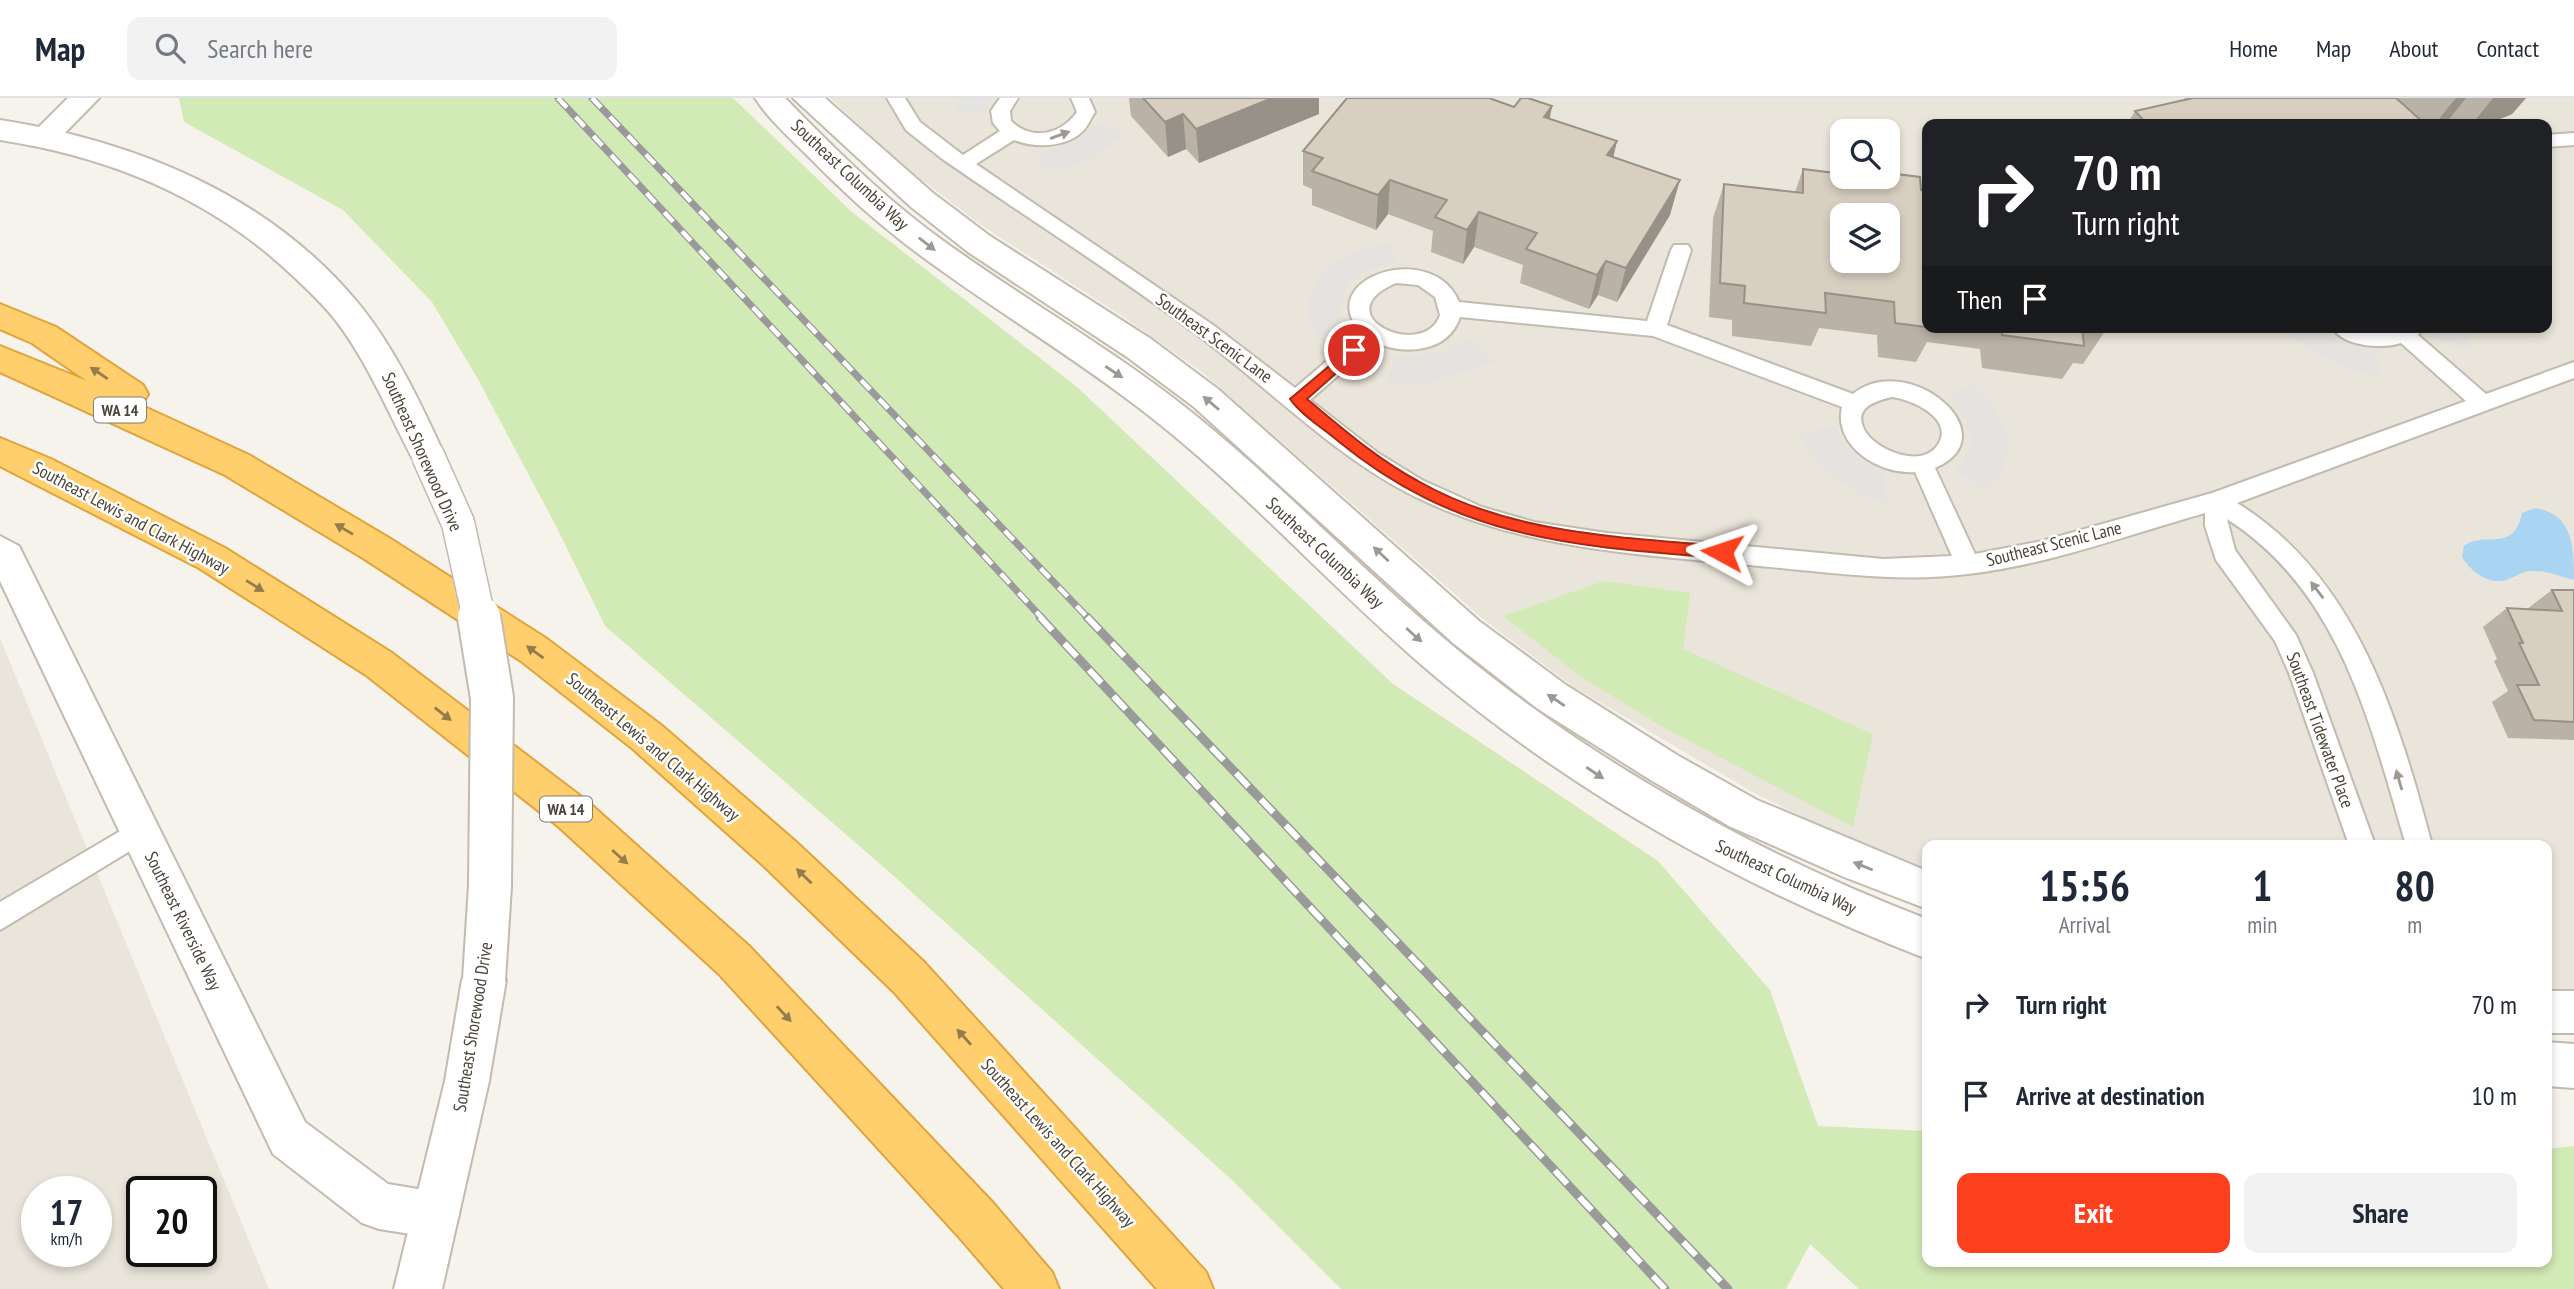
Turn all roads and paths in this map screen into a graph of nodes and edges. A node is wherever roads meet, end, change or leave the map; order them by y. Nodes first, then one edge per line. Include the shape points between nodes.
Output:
1 (85, 98) edge
2 (769, 98) edge
3 (807, 98) edge
4 (896, 98) edge
5 (1009, 98) edge
6 (1080, 98) edge
7 (0, 130) edge
8 (1012, 132) junction
9 (46, 135) junction
10 (2574, 139) edge
11 (2552, 141) edge
12 (963, 164) junction
13 (1681, 250) dead end
14 (1452, 309) junction
15 (0, 316) edge
16 (1655, 329) junction
17 (1373, 333) junction
18 (2359, 333) edge
19 (2402, 333) edge
20 (2411, 333) edge
21 (0, 358) edge
22 (2574, 370) edge
23 (1297, 399) junction
24 (1854, 403) junction
25 (2484, 404) junction
26 (0, 451) edge
27 (1922, 464) junction
28 (237, 466) junction
29 (2216, 501) junction
30 (0, 551) edge
31 (1968, 565) junction
32 (139, 832) junction
33 (2360, 840) edge
34 (2417, 840) edge
35 (1922, 888) edge
36 (0, 917) edge
37 (1922, 937) edge
38 (2552, 1012) edge
39 (2574, 1012) edge
40 (2552, 1064) edge
41 (2574, 1066) edge
42 (436, 1215) junction
43 (418, 1289) edge
44 (1035, 1289) edge
45 (1189, 1289) edge

1 - 9 street
2 -> 37 street, Southeast Columbia Way via 878,206 939,254 1125,379 1184,425 1451,668 1540,735 1632,798 1740,859
35 -> 3 street, Southeast Columbia Way via 1743,813 1552,698 1466,632 1206,398 1139,348 979,244 912,192
4 - 12 lane, Southeast Scenic Lane via 913,126
5 - 8 lane via 1000,112 1001,122
8 -> 6 lane via 1032,140 1061,136 1082,121 1086,112
7 - 9 street, Southeast Shorewood Drive
8 - 12 lane
9 - 42 street, Southeast Shorewood Drive, bridge via 149,167 201,192 253,224 299,262 347,311 393,380 457,523 475,595 492,698 491,874 484,980 467,1081
10 - 11 lane
12 - 23 lane, Southeast Scenic Lane via 1206,330
13 - 16 lane
14 - 16 lane
14 - 17 lane via 1443,331 1431,338 1399,343
14 - 17 lane via 1448,297 1426,280 1394,276 1379,280 1360,297 1357,309
28 -> 15 highway via 44,335
16 - 24 lane
17 - 23 lane
18 - 19 lane via 2378,340
20 - 25 lane
21 - 28 highway, Southeast Lewis and Clark Highway / WA 14
22 - 25 lane, Southeast Scenic Lane
23 - 31 lane, Southeast Scenic Lane via 1370,459 1414,486 1476,514 1534,531 1883,568
24 - 27 lane via 1850,424 1864,447 1891,461
24 - 27 lane via 1864,395 1892,389 1909,391 1938,407 1952,430 1951,442 1946,452
25 - 29 lane, Southeast Scenic Lane
26 -> 44 highway, Southeast Lewis and Clark Highway / WA 14 via 212,558 379,664 573,814 734,960
27 - 31 lane
45 -> 28 highway, Southeast Lewis and Clark Highway / WA 14 via 909,976 647,737 534,650
29 - 31 lane, Southeast Scenic Lane via 2042,550
29 - 33 lane, Southeast Tidewater Place via 2216,526 2224,553 2284,635
34 -> 29 lane via 2384,728 2360,661 2337,617 2277,544
30 - 32 street, Southeast Riverside Way
32 - 36 lane
32 - 42 street, Southeast Riverside Way via 289,1138 379,1206
38 - 39 street
40 - 41 street
42 - 43 street, Southeast Shorewood Drive

